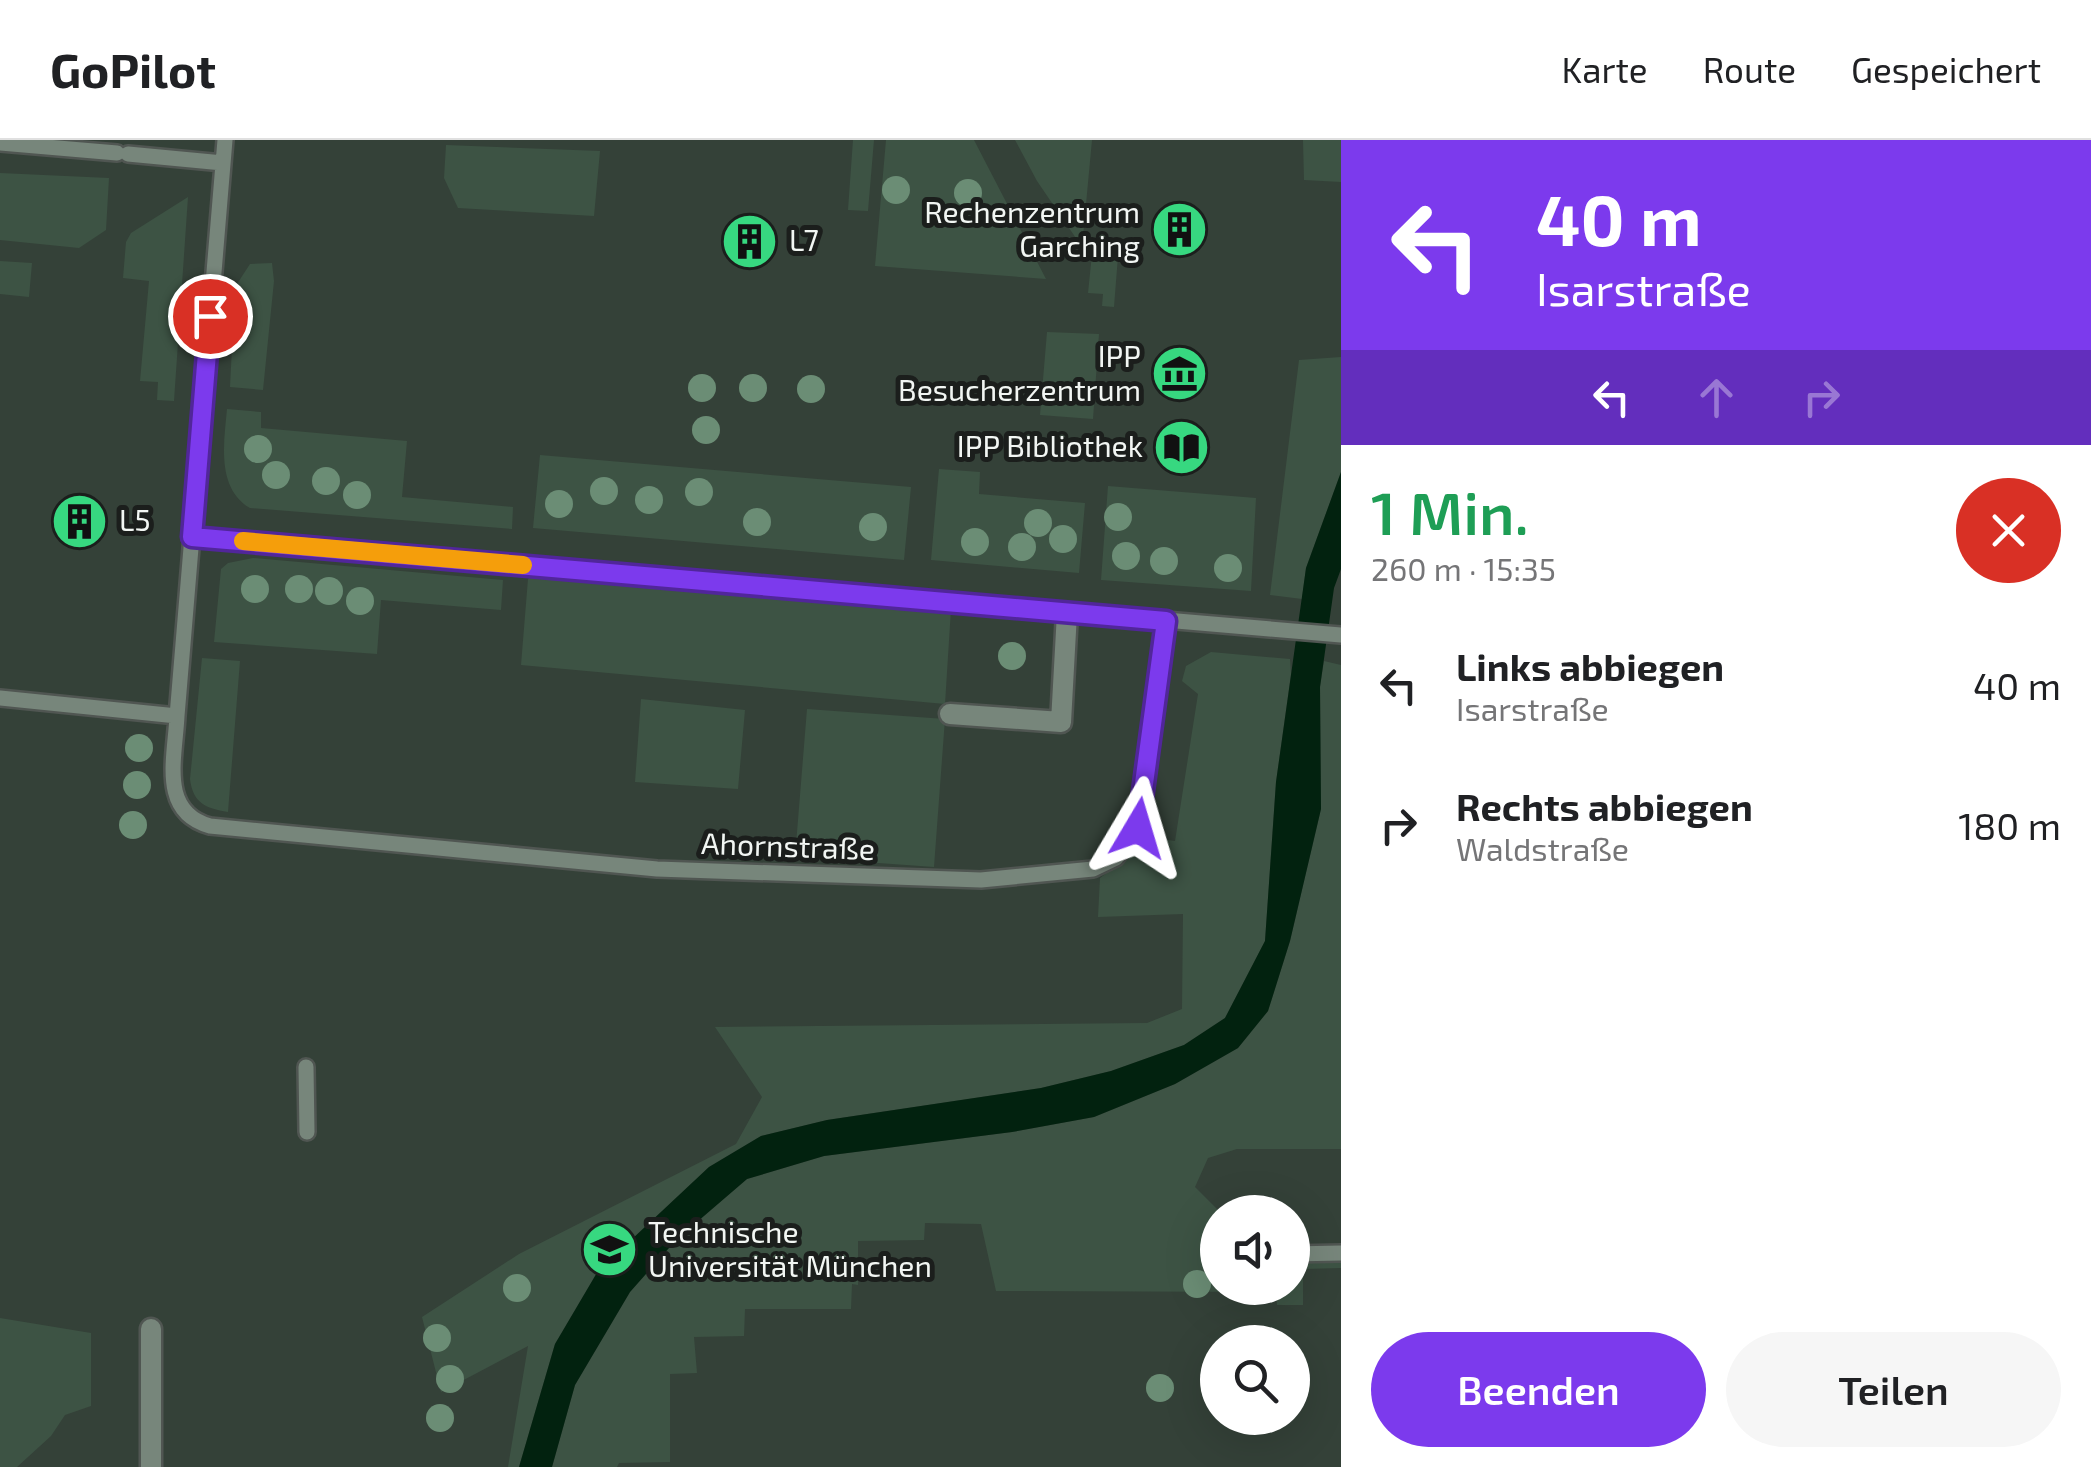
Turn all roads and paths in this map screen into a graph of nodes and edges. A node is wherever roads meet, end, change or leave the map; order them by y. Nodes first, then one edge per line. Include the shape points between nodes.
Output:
1 (225, 140) edge
2 (0, 143) edge
3 (223, 163) junction
4 (192, 537) junction
5 (1067, 613) junction
6 (1166, 621) junction
7 (1341, 635) edge
8 (0, 698) edge
9 (950, 714) dead end
10 (177, 716) junction
11 (306, 1068) dead end
12 (307, 1132) dead end
13 (1341, 1252) edge
14 (1310, 1253) edge
15 (151, 1329) dead end
16 (150, 1467) edge

1 - 3 lane
2 - 3 lane
3 - 4 lane
4 - 5 lane
4 - 10 lane
5 - 6 lane
5 - 9 street via 1060,722
6 - 7 lane
6 - 10 lane, Ahornstraße via 1138,828 1116,858 1093,869 982,880 657,869 210,826 191,821 178,806
8 - 10 lane
11 - 12 lane
13 - 14 lane
15 - 16 street

